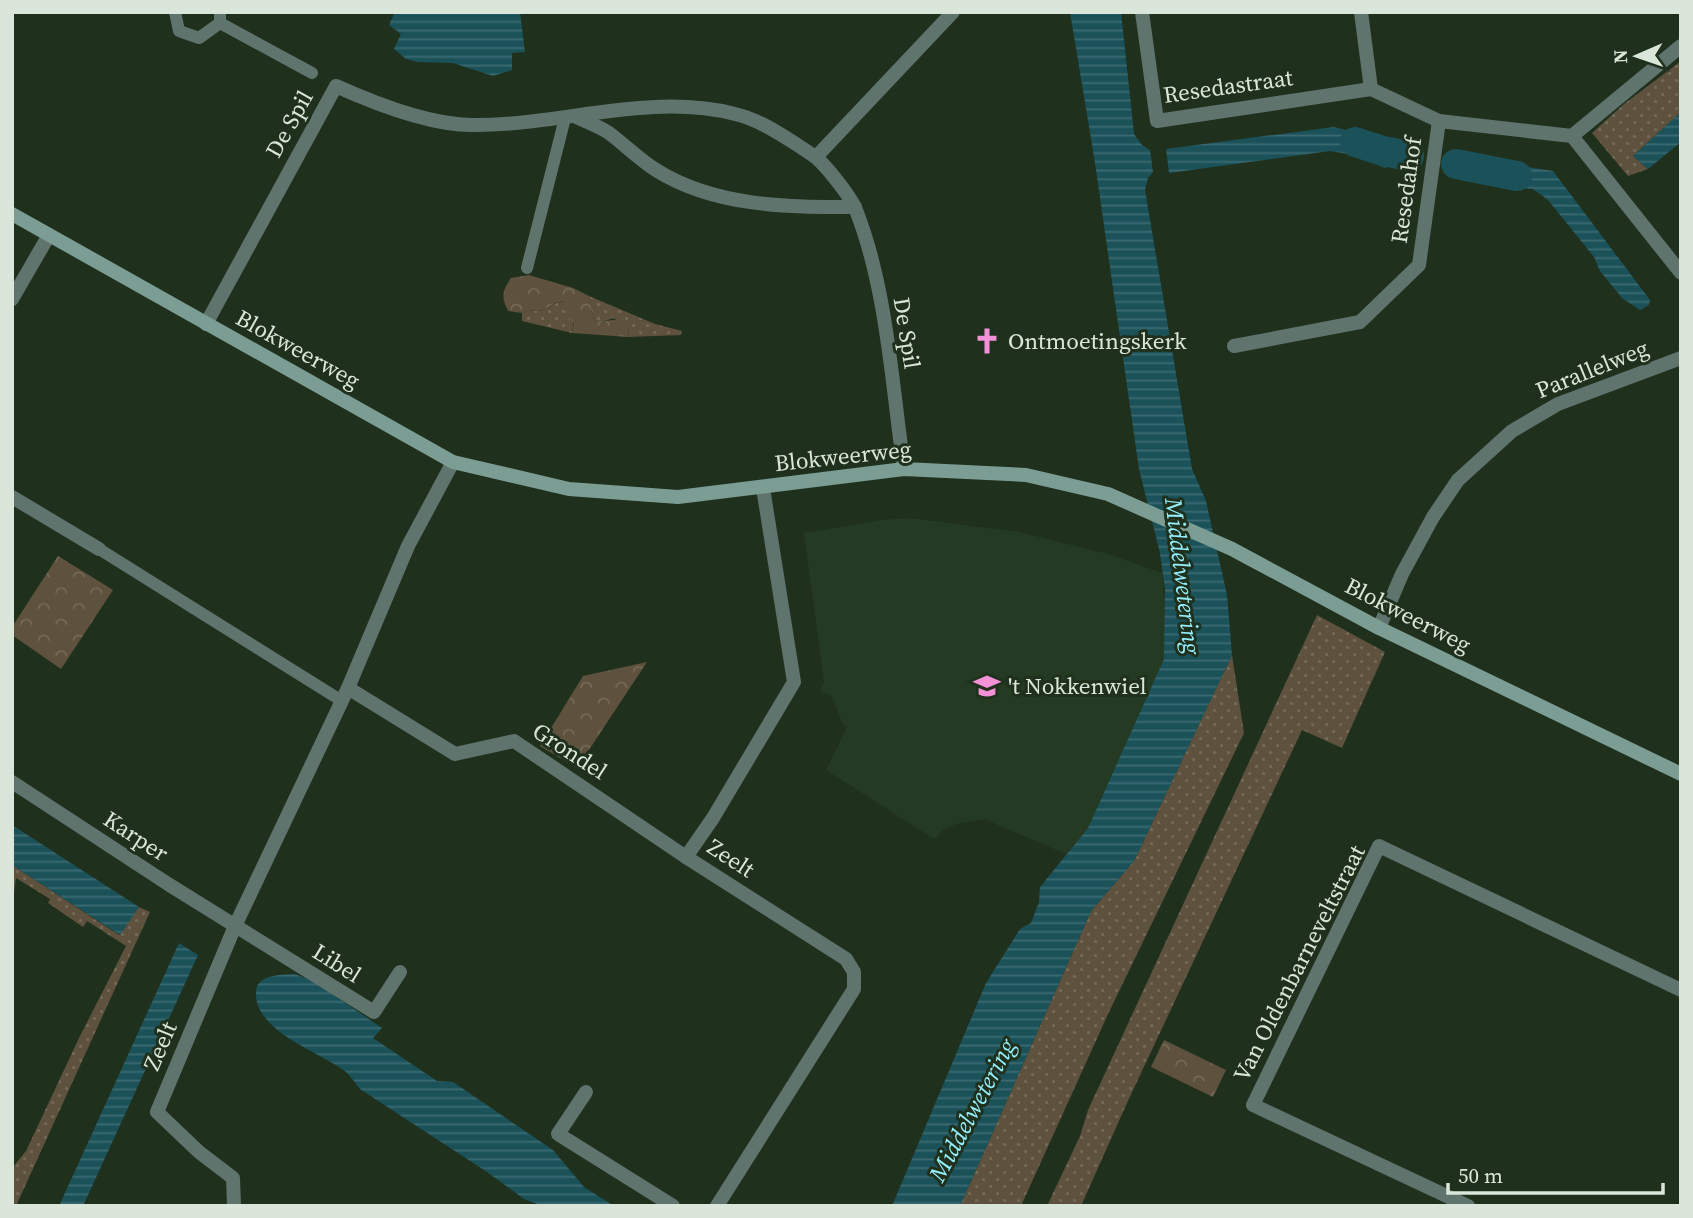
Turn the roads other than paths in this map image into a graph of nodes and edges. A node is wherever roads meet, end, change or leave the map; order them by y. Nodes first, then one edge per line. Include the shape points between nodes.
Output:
1 (175, 12) edge
2 (953, 12) edge
3 (1142, 12) edge
4 (1360, 12) edge
5 (220, 17) edge
6 (1681, 46) edge
7 (312, 73) dead end
8 (1371, 89) junction
9 (569, 117) junction
10 (1439, 121) junction
11 (1572, 136) junction
12 (816, 157) junction
13 (855, 206) junction
14 (12, 214) edge
15 (49, 235) junction
16 (527, 268) dead end
17 (1681, 273) edge
18 (12, 299) edge
19 (206, 324) junction
20 (1234, 346) dead end
21 (1681, 358) edge
22 (453, 462) junction
23 (904, 469) junction
24 (763, 488) junction
25 (12, 497) edge
26 (99, 549) joint
27 (1379, 628) junction
28 (345, 694) junction
29 (1681, 774) edge
30 (12, 782) edge
31 (686, 857) junction
32 (235, 926) junction
33 (400, 972) dead end
34 (1681, 990) edge
35 (586, 1092) dead end
36 (233, 1206) edge
37 (673, 1206) edge
38 (716, 1206) edge
39 (1468, 1206) edge

1 - 5 lane via 178,30 199,38
2 - 12 street
3 - 8 street, Resedastraat via 1157,121
4 - 8 street
5 - 7 lane
6 - 11 street
8 - 10 street
9 - 12 street, De Spil via 692,107 737,114 772,128
9 - 13 street via 606,131 655,169 712,194 793,207
9 - 16 lane
9 - 19 street, De Spil via 469,125 416,116 336,86
10 - 11 street
10 - 20 street, Resedahof via 1419,265 1360,322
11 - 17 street
12 - 13 street, De Spil
13 - 23 street, De Spil via 874,272
14 - 15 street, Blokweerweg
15 - 18 street
15 - 19 street, Blokweerweg
19 - 22 street, Blokweerweg
21 - 27 street, Parallelweg via 1558,404 1512,431 1458,480 1433,517
22 - 24 street, Blokweerweg via 569,489 678,497
22 - 28 street, Zeelt via 408,546
23 - 24 street, Blokweerweg
23 - 27 street, Blokweerweg via 1026,475 1108,494 1232,549
24 - 31 street, Zeelt via 794,682
25 - 26 street
26 - 28 lane
27 - 29 street, Blokweerweg
28 - 31 street, Grondel via 456,754 514,741
28 - 32 street, Zeelt
30 - 32 street, Karper
31 - 38 street, Zeelt via 846,959 854,972 854,989
32 - 33 street, Libel via 374,1013
32 - 36 street, Zeelt via 157,1112 233,1178
34 - 39 street, Van Oldenbarneveltstraat via 1379,846 1253,1105
35 - 37 street via 558,1134

